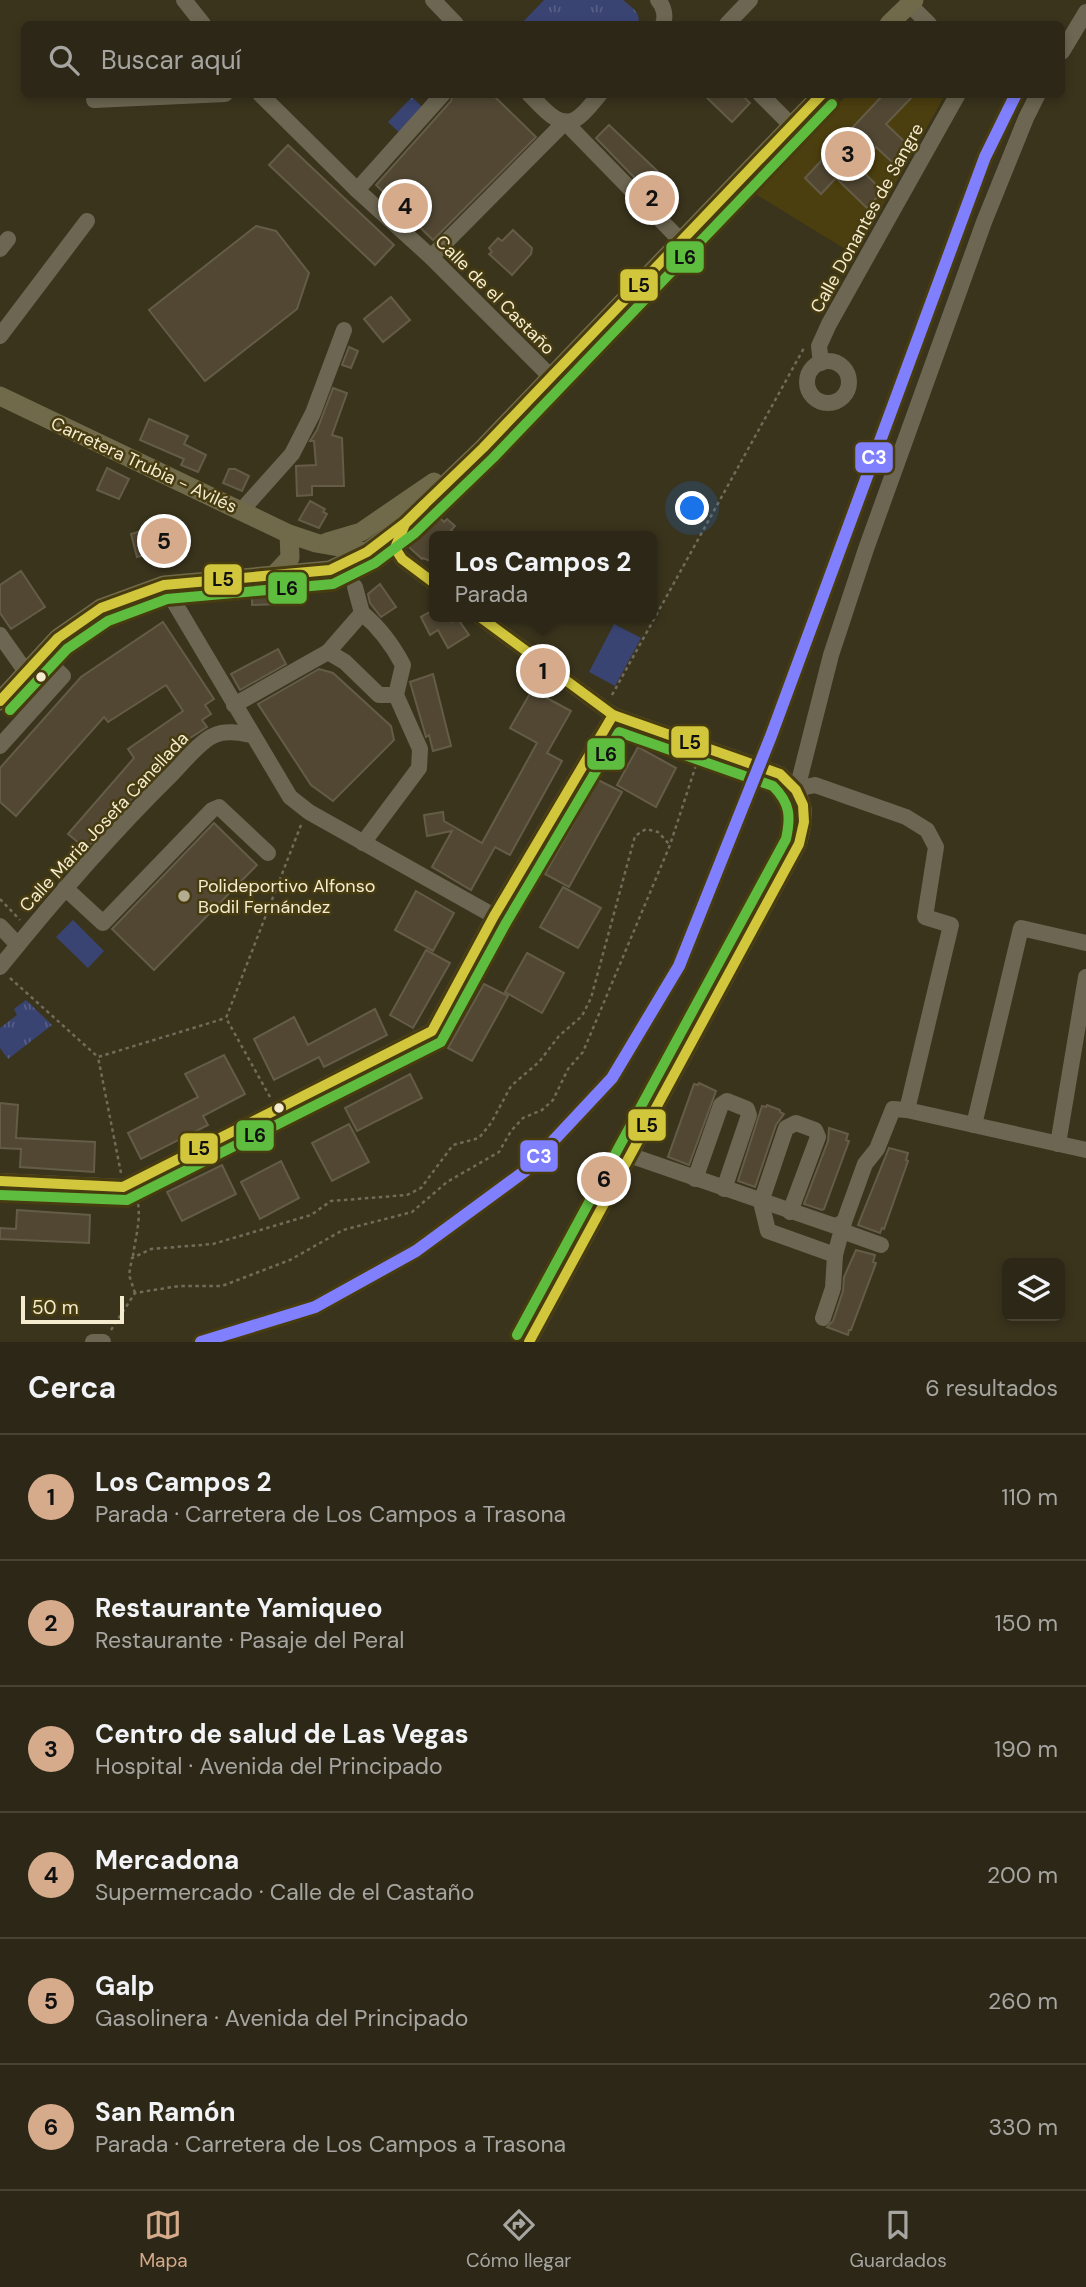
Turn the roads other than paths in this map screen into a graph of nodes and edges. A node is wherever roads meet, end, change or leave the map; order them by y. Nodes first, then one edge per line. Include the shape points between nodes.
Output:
1 (184, 0) edge
2 (433, 0) edge
3 (658, 0) edge
4 (750, 0) edge
5 (906, 2) edge
6 (1086, 12) edge
7 (201, 21) edge
8 (453, 21) edge
9 (667, 21) edge
10 (730, 21) edge
11 (893, 21) edge
12 (926, 21) edge
13 (1065, 47) edge
14 (138, 98) edge
15 (264, 98) edge
16 (439, 98) edge
17 (533, 98) edge
18 (596, 98) edge
19 (764, 98) edge
20 (818, 98) edge
21 (956, 98) edge
22 (1036, 98) edge
23 (94, 100) dead end
24 (565, 121) junction
25 (792, 126) junction
26 (357, 190) junction
27 (87, 220) dead end
28 (681, 241) junction
29 (431, 257) junction
30 (344, 330) dead end
31 (0, 336) edge
32 (821, 363) dead end
33 (551, 377) junction
34 (0, 396) edge
35 (484, 448) junction
36 (241, 511) junction
37 (405, 523) junction
38 (289, 534) junction
39 (316, 543) junction
40 (367, 552) junction
41 (402, 559) junction
42 (311, 573) junction
43 (273, 576) junction
44 (429, 579) edge
45 (164, 585) junction
46 (355, 587) dead end
47 (362, 613) junction
48 (487, 622) edge
49 (0, 635) edge
50 (328, 652) junction
51 (41, 655) junction
52 (26, 672) junction
53 (396, 695) junction
54 (0, 701) edge
55 (234, 705) junction
56 (609, 712) junction
57 (252, 735) junction
58 (0, 746) edge
59 (797, 789) junction
60 (363, 843) junction
61 (268, 853) dead end
62 (65, 888) junction
63 (494, 916) junction
64 (0, 926) edge
65 (1086, 943) edge
66 (18, 945) junction
67 (5, 972) edge
68 (1086, 977) edge
69 (900, 1109) junction
70 (974, 1125) junction
71 (1058, 1144) junction
72 (1086, 1150) edge
73 (629, 1155) junction
74 (695, 1179) junction
75 (0, 1181) edge
76 (724, 1189) junction
77 (761, 1202) junction
78 (790, 1212) junction
79 (843, 1226) junction
80 (881, 1245) dead end
81 (835, 1255) junction
82 (823, 1318) dead end
83 (93, 1342) edge
84 (103, 1342) edge
85 (529, 1342) edge

1 - 7 street
2 - 8 street
3 - 9 street
4 - 10 street
5 - 11 main road
5 - 12 street
6 - 13 street
14 - 23 street
15 - 26 street, Calle de el Castaño
16 - 26 street
17 - 24 street via 554,118
18 - 24 street via 576,120
19 - 25 street
20 - 25 main road
21 - 32 street, Calle Donantes de Sangre via 829,324 819,346
22 - 59 street via 984,222 866,549 831,655
24 - 28 street
24 - 29 street
25 - 28 main road
26 - 29 street, Calle de el Castaño
27 - 31 street
28 - 33 main road
29 - 33 street, Calle de el Castaño
30 - 36 street via 313,413 292,454
33 - 35 main road
34 - 36 main road, Carretera Trubia - Avilés
35 - 37 main road
35 - 39 main road via 361,532
36 - 38 main road, Carretera Trubia - Avilés
37 - 40 main road
37 - 41 street via 395,548
38 - 39 main road, Carretera Trubia - Avilés
38 - 43 main road via 290,558
39 - 40 main road, Carretera Trubia - Avilés
39 - 42 main road via 324,556 322,565
40 - 41 street
40 - 42 main road via 330,570
41 - 44 street
42 - 43 main road
43 - 45 main road
45 - 51 main road via 101,608
45 - 55 street
46 - 47 street
47 - 50 street
47 - 53 street via 377,625 403,665
48 - 56 street
49 - 52 street
50 - 53 street via 379,695
50 - 55 street
51 - 52 main road
51 - 58 street via 63,676
52 - 54 main road
53 - 60 street via 420,748 419,768
55 - 57 street
56 - 59 street via 780,774
56 - 63 street
57 - 60 street via 290,797
57 - 62 street, Calle Maria Josefa Canellada via 214,735 150,795
59 - 69 street via 815,785 906,817 927,830 936,847 925,917 951,925
59 - 73 street via 806,818 799,844
60 - 63 street
61 - 62 street via 219,807 103,923
62 - 66 street, Calle Maria Josefa Canellada
63 - 75 street via 432,1031 127,1186
64 - 66 street
65 - 70 street via 1021,928
66 - 67 street, Calle Maria Josefa Canellada
68 - 71 street
69 - 70 street
69 - 79 street via 865,1164
70 - 71 street
71 - 72 street
73 - 74 street
73 - 85 street
74 - 76 street
74 - 76 street via 721,1105 727,1101 737,1104 749,1115
76 - 77 street
77 - 78 street
77 - 78 street via 786,1128 796,1123 815,1130 818,1137
77 - 81 street via 768,1231
78 - 79 street
79 - 80 street
79 - 81 street
81 - 82 street via 834,1288
83 - 84 street

